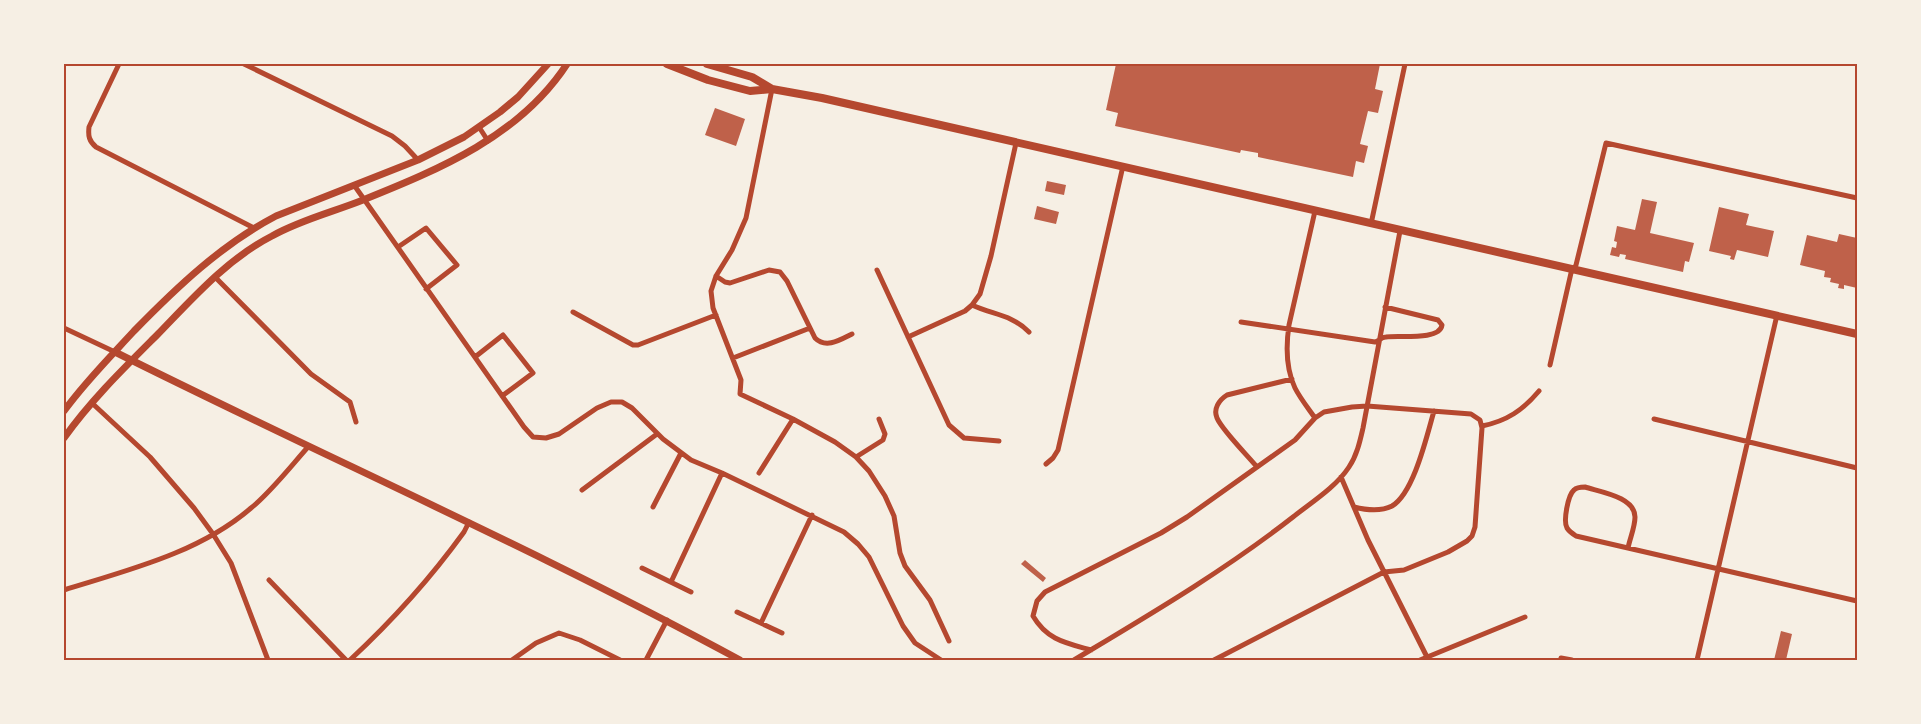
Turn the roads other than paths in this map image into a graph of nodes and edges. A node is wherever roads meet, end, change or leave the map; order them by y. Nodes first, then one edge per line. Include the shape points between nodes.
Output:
1 (119, 64) edge
2 (244, 64) edge
3 (548, 64) edge
4 (567, 64) edge
5 (667, 64) edge
6 (707, 64) edge
7 (1405, 64) edge
8 (772, 89) junction
9 (480, 127) junction
10 (488, 141) junction
11 (1016, 143) junction
12 (418, 160) junction
13 (1123, 166) junction
14 (354, 186) junction
15 (1857, 198) edge
16 (364, 199) junction
17 (1315, 211) junction
18 (1371, 224) junction
19 (254, 228) junction
20 (1400, 231) junction
21 (398, 247) junction
22 (1573, 269) junction
23 (877, 270) dead end
24 (716, 276) junction
25 (216, 278) junction
26 (426, 289) junction
27 (972, 305) junction
28 (1385, 307) junction
29 (573, 312) dead end
30 (716, 315) junction
31 (1777, 316) junction
32 (1241, 322) dead end
33 (64, 328) edge
34 (810, 328) junction
35 (1288, 330) junction
36 (1028, 332) dead end
37 (852, 334) dead end
38 (1857, 334) edge
39 (908, 337) junction
40 (1379, 341) junction
41 (115, 352) junction
42 (475, 357) junction
43 (733, 358) junction
44 (132, 360) junction
45 (1550, 365) dead end
46 (1292, 379) junction
47 (1539, 391) dead end
48 (502, 396) junction
49 (92, 404) junction
50 (1367, 406) junction
51 (64, 411) edge
52 (1434, 411) junction
53 (1315, 418) junction
54 (793, 419) junction
55 (879, 419) dead end
56 (1654, 419) dead end
57 (356, 422) dead end
58 (1482, 426) junction
59 (657, 434) junction
60 (64, 438) edge
61 (999, 441) dead end
62 (1748, 443) junction
63 (308, 447) junction
64 (681, 453) junction
65 (856, 456) junction
66 (1046, 464) dead end
67 (1257, 467) junction
68 (1857, 468) edge
69 (722, 473) junction
70 (759, 473) dead end
71 (1341, 477) junction
72 (582, 490) dead end
73 (654, 507) dead end
74 (1354, 507) junction
75 (812, 515) junction
76 (469, 522) junction
77 (213, 534) junction
78 (1628, 548) junction
79 (642, 568) dead end
80 (1719, 569) junction
81 (1384, 572) junction
82 (268, 580) dead end
83 (671, 582) junction
84 (64, 590) edge
85 (692, 592) dead end
86 (1857, 600) edge
87 (737, 612) dead end
88 (1525, 617) dead end
89 (666, 620) junction
90 (761, 623) junction
91 (782, 633) dead end
92 (949, 641) dead end
93 (1091, 650) junction
94 (1427, 657) junction
95 (1561, 658) dead end
96 (268, 660) edge
97 (346, 660) edge
98 (350, 660) edge
99 (512, 660) edge
100 (620, 660) edge
101 (646, 660) edge
102 (740, 660) edge
103 (941, 660) edge
104 (1074, 660) edge
105 (1214, 660) edge
106 (1420, 660) edge
107 (1572, 660) edge
108 (1697, 660) edge

1 - 19 street via 89,127 92,144
2 - 12 street via 392,136
3 - 9 main road via 518,97
4 - 10 main road via 521,115
5 - 8 main road via 736,88 750,91
6 - 8 main road via 752,76
7 - 18 street
8 - 11 main road
8 - 24 street via 746,218
9 - 10 street
9 - 12 main road
10 - 16 main road via 428,173
11 - 13 main road
11 - 27 street via 991,256 980,294
12 - 14 main road
13 - 17 main road
13 - 66 street via 1058,450
14 - 16 street
14 - 19 main road via 276,216
15 - 22 street via 1606,143
16 - 21 street
16 - 25 main road via 270,236
17 - 18 main road
17 - 35 street
18 - 20 main road
19 - 41 main road via 190,276
20 - 22 main road
20 - 28 street
21 - 26 street
21 - 26 street via 426,228 457,265
22 - 31 main road
22 - 45 street
23 - 39 street
24 - 30 street via 711,291
24 - 34 street via 730,283 769,270 780,272
25 - 44 main road
25 - 57 street via 311,374 350,402
26 - 42 street
27 - 36 street via 1014,320
27 - 39 street
28 - 40 street
28 - 40 street via 1438,320 1442,325 1438,332 1414,337 1384,337
29 - 30 street via 633,345
30 - 43 street
31 - 38 main road
31 - 62 street
32 - 35 street
33 - 41 street
34 - 37 street via 823,344
34 - 43 street
35 - 40 street
35 - 46 street via 1287,357
39 - 61 street via 953,430 972,440
40 - 50 street
41 - 44 main road
41 - 51 main road
42 - 48 street
42 - 48 street via 504,335 533,373
43 - 54 street via 741,380 740,394
44 - 49 main road
44 - 63 main road
46 - 53 street
46 - 67 street via 1227,395 1216,407 1217,419
47 - 58 street via 1512,416
48 - 59 street via 533,437 559,434 610,402 622,402 632,408
49 - 60 main road
49 - 77 street via 150,456
50 - 52 street
50 - 53 street via 1336,409
50 - 71 street via 1354,458
52 - 58 street via 1471,414 1480,420
52 - 74 street via 1421,455 1400,499 1380,510
53 - 67 street via 1294,440
54 - 65 street
54 - 70 street
55 - 65 street via 885,437
56 - 62 street
58 - 81 street via 1472,536 1448,552 1404,570
59 - 64 street
59 - 72 street
62 - 68 street
62 - 80 street
63 - 76 main road
63 - 77 street via 252,508
64 - 69 street
64 - 73 street
65 - 92 street via 885,496 894,516 905,566 930,600
67 - 93 street via 1161,533 1045,592 1037,601 1033,616 1039,627 1060,642
69 - 75 street
69 - 83 street
71 - 74 street
71 - 93 street via 1224,568
74 - 81 street
75 - 90 street
75 - 103 street via 844,532 858,544 869,557 911,638
76 - 89 main road
76 - 98 street via 420,588
77 - 84 street via 170,555
77 - 96 street via 232,563
78 - 78 street via 1634,508 1628,501 1577,487 1570,494 1565,519 1567,528 1576,536
78 - 80 street
79 - 83 street
80 - 86 street
80 - 108 street
81 - 94 street
81 - 105 street
82 - 97 street
83 - 85 street
87 - 90 street
88 - 94 street
89 - 101 street
89 - 102 main road
90 - 91 street
93 - 104 street
94 - 106 street
95 - 107 street
99 - 100 street via 536,643 559,633

